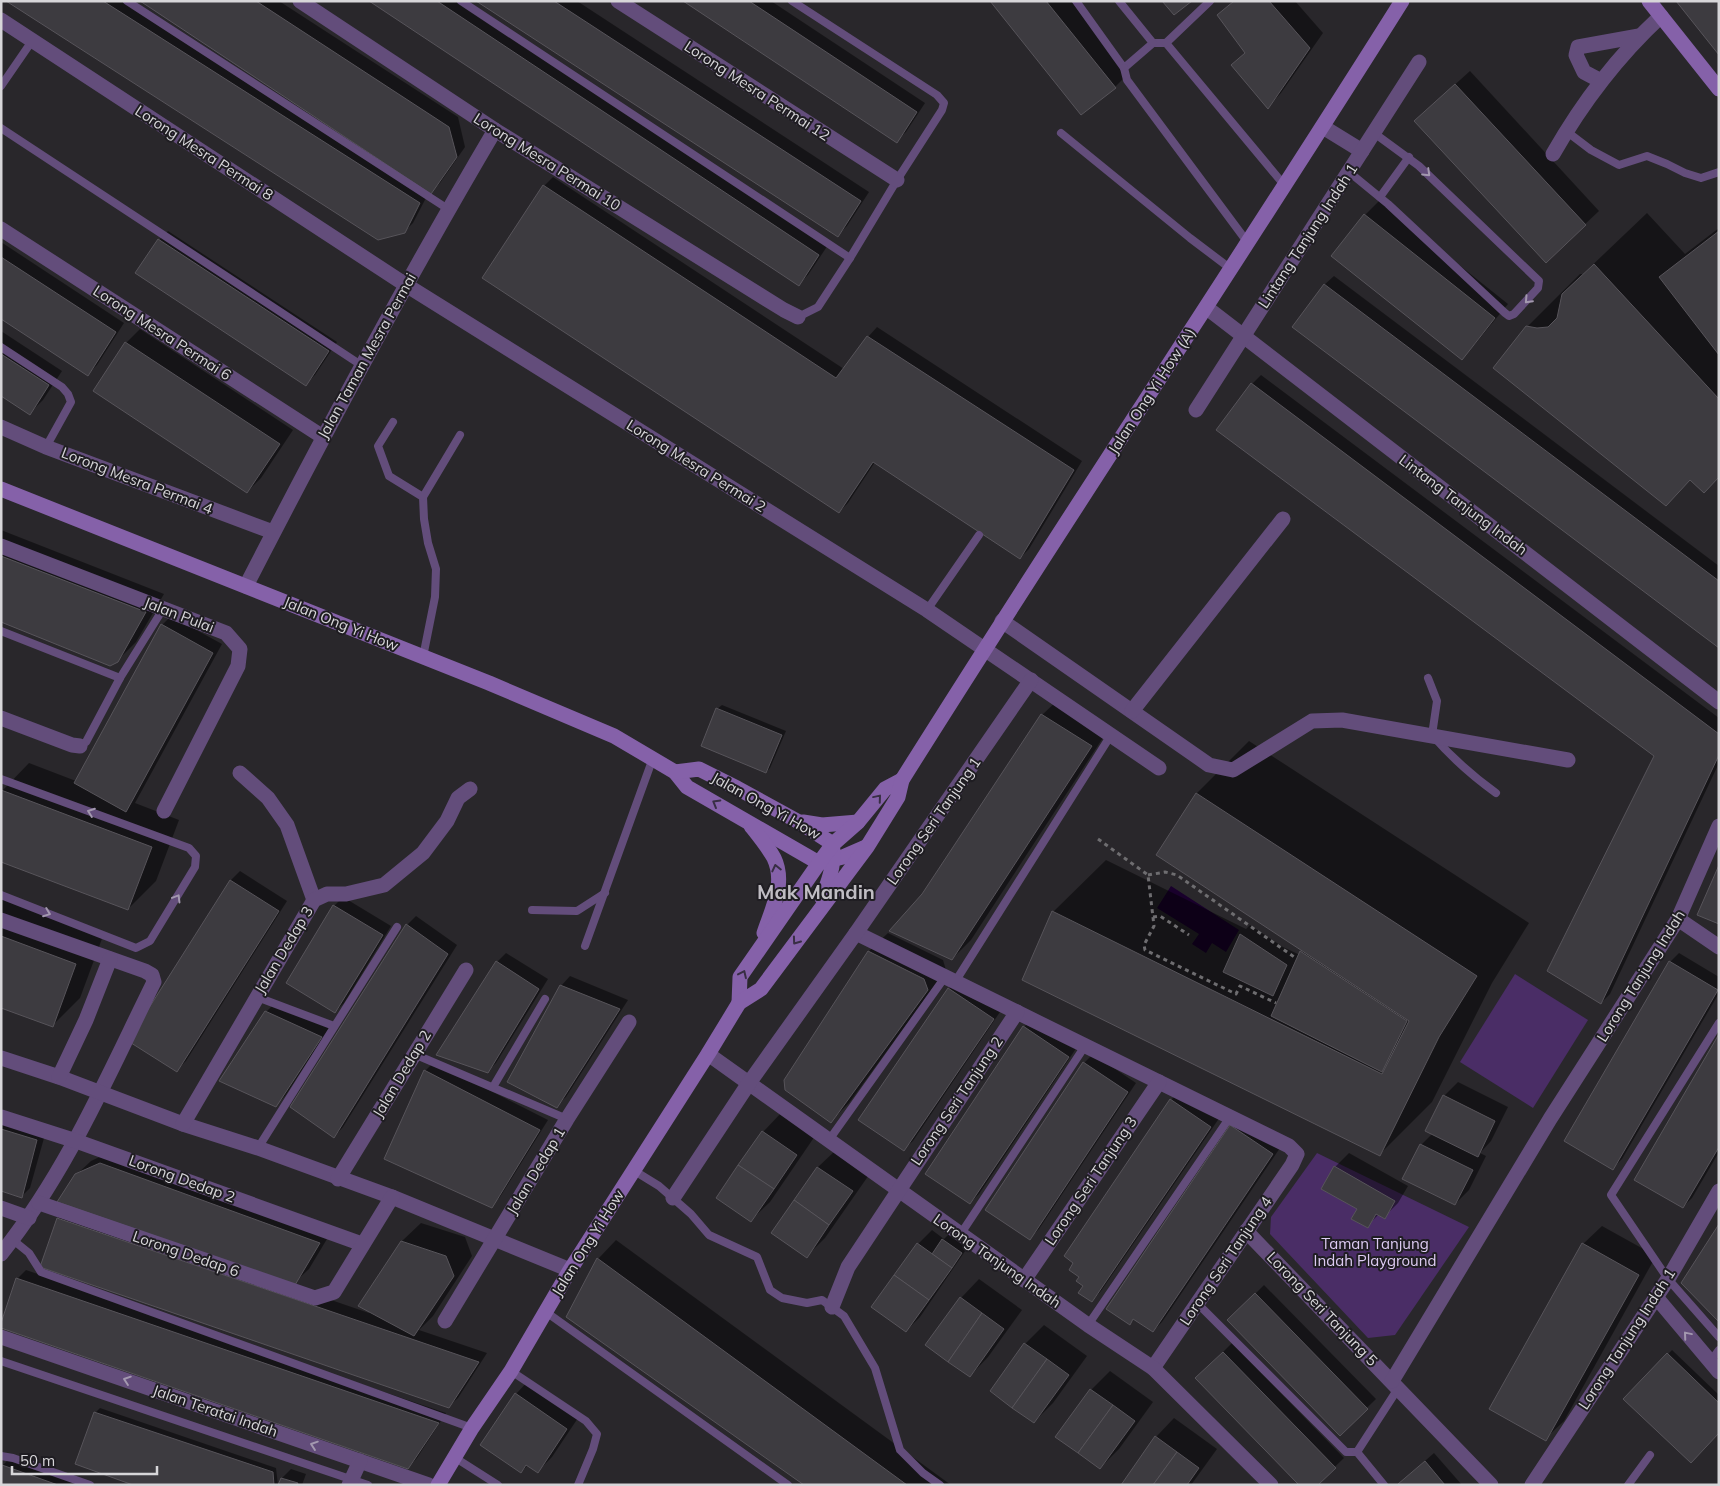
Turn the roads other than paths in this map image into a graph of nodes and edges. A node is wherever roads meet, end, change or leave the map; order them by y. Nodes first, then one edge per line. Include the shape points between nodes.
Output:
1 (127, 1) edge
2 (300, 1) edge
3 (461, 1) edge
4 (618, 1) edge
5 (792, 1) edge
6 (1076, 1) edge
7 (1119, 1) edge
8 (1210, 1) edge
9 (1402, 1) edge
10 (1649, 1) edge
11 (1661, 16) junction
12 (1, 20) edge
13 (1639, 36) junction
14 (32, 41) junction
15 (1153, 42) junction
16 (1166, 43) junction
17 (1419, 62) dead end
18 (1124, 68) junction
19 (1601, 81) junction
20 (1, 86) edge
21 (1719, 89) edge
22 (1323, 127) junction
23 (1, 128) edge
24 (495, 130) junction
25 (1566, 131) junction
26 (1061, 133) dead end
27 (1374, 133) junction
28 (1362, 151) junction
29 (1553, 154) dead end
30 (1409, 157) junction
31 (1349, 172) junction
32 (1719, 172) edge
33 (897, 180) junction
34 (1285, 186) junction
35 (1380, 197) junction
36 (448, 209) junction
37 (1, 229) edge
38 (1248, 243) junction
39 (850, 258) junction
40 (1231, 269) junction
41 (406, 285) junction
42 (1207, 308) junction
43 (798, 317) joint
44 (1244, 336) junction
45 (1, 347) edge
46 (361, 365) junction
47 (1196, 410) dead end
48 (393, 422) dead end
49 (1, 427) edge
50 (460, 435) dead end
51 (323, 437) junction
52 (46, 447) junction
53 (1, 489) edge
54 (423, 497) junction
55 (1283, 519) dead end
56 (273, 532) junction
57 (980, 535) dead end
58 (1, 546) edge
59 (246, 586) junction
60 (163, 609) junction
61 (927, 610) junction
62 (1002, 621) junction
63 (1, 631) edge
64 (985, 648) junction
65 (423, 657) junction
66 (120, 678) junction
67 (1428, 678) dead end
68 (1031, 680) junction
69 (1719, 702) edge
70 (1132, 711) junction
71 (1, 718) edge
72 (1111, 735) junction
73 (1432, 735) junction
74 (80, 746) joint
75 (653, 758) junction
76 (1568, 760) dead end
77 (1159, 768) dead end
78 (675, 772) junction
79 (240, 773) dead end
80 (1, 779) edge
81 (902, 780) junction
82 (470, 789) dead end
83 (1496, 793) dead end
84 (164, 811) dead end
85 (748, 821) junction
86 (799, 822) junction
87 (858, 822) junction
88 (1719, 826) edge
89 (867, 847) junction
90 (834, 851) junction
91 (819, 864) junction
92 (605, 893) junction
93 (1, 895) edge
94 (314, 900) junction
95 (532, 910) dead end
96 (814, 916) junction
97 (1678, 919) junction
98 (1, 920) edge
99 (397, 926) dead end
100 (856, 933) junction
101 (585, 946) dead end
102 (1719, 947) edge
103 (758, 948) junction
104 (110, 959) junction
105 (466, 970) dead end
106 (950, 979) junction
107 (256, 996) junction
108 (545, 998) dead end
109 (739, 1003) junction
110 (1017, 1012) junction
111 (629, 1022) dead end
112 (1719, 1023) edge
113 (334, 1026) junction
114 (1085, 1046) junction
115 (414, 1054) junction
116 (708, 1054) junction
117 (1, 1058) edge
118 (60, 1077) junction
119 (1159, 1082) junction
120 (749, 1083) junction
121 (493, 1087) junction
122 (99, 1093) junction
123 (1, 1117) edge
124 (1230, 1117) junction
125 (567, 1119) junction
126 (183, 1124) junction
127 (830, 1140) junction
128 (76, 1141) junction
129 (258, 1148) junction
130 (633, 1170) junction
131 (338, 1179) junction
132 (898, 1190) junction
133 (1719, 1191) edge
134 (392, 1198) junction
135 (673, 1198) junction
136 (39, 1203) junction
137 (1, 1208) edge
138 (29, 1218) junction
139 (1246, 1230) junction
140 (960, 1235) junction
141 (495, 1238) junction
142 (13, 1240) junction
143 (362, 1244) junction
144 (1, 1254) edge
145 (570, 1270) junction
146 (1668, 1278) junction
147 (1024, 1280) junction
148 (1656, 1297) junction
149 (1197, 1303) junction
150 (832, 1307) junction
151 (546, 1312) junction
152 (445, 1321) dead end
153 (1088, 1325) junction
154 (1, 1337) edge
155 (1719, 1337) edge
156 (1719, 1350) edge
157 (1, 1361) edge
158 (1154, 1368) junction
159 (1714, 1368) edge
160 (511, 1371) junction
161 (1396, 1384) junction
162 (472, 1428) junction
163 (1357, 1452) junction
164 (1650, 1455) dead end
165 (1, 1456) edge
166 (454, 1458) junction
167 (360, 1461) junction
168 (350, 1482) edge
169 (90, 1485) edge
170 (368, 1485) edge
171 (428, 1485) edge
172 (438, 1485) edge
173 (498, 1485) edge
174 (578, 1485) edge
175 (788, 1485) edge
176 (940, 1485) edge
177 (1271, 1485) edge
178 (1384, 1485) edge
179 (1491, 1485) edge
180 (1532, 1485) edge
181 (1628, 1485) edge

1 - 36 lane
2 - 24 street, Lorong Mesra Permai 10
3 - 39 lane
4 - 33 street, Lorong Mesra Permai 12
5 - 33 lane via 937,95 944,103
6 - 18 lane
7 - 15 lane
8 - 16 lane
9 - 22 main road, Jalan Ong Yi How (A)
10 - 11 main road
11 - 13 street
11 - 21 main road
12 - 14 street, Lorong Mesra Permai 8
13 - 19 street
13 - 19 street via 1578,47 1576,55 1584,72
14 - 20 lane
14 - 41 street, Lorong Mesra Permai 8
15 - 16 lane
15 - 18 lane
16 - 34 lane
17 - 27 street, Lintang Tanjung Indah 1
18 - 38 lane via 1127,80
19 - 25 street
22 - 28 street
22 - 34 main road, Jalan Ong Yi How (A)
23 - 46 lane
24 - 36 street, Jalan Taman Mesra Permai
24 - 43 street, Lorong Mesra Permai 10
25 - 29 street
25 - 32 lane via 1591,150 1620,165 1647,156 1701,178
26 - 40 lane
27 - 28 street, Lintang Tanjung Indah 1
27 - 30 lane
28 - 31 street, Lintang Tanjung Indah 1
30 - 35 lane
30 -> 35 lane via 1539,281 1538,288 1509,316
31 - 35 lane
31 - 44 street, Lintang Tanjung Indah 1
33 - 39 lane
34 - 38 main road, Jalan Ong Yi How (A)
36 - 41 street, Jalan Taman Mesra Permai
37 - 51 street, Lorong Mesra Permai 6
38 - 40 main road, Jalan Ong Yi How (A)
39 - 43 lane via 818,307
40 - 42 main road, Jalan Ong Yi How (A)
41 - 46 street, Jalan Taman Mesra Permai
41 - 61 street, Lorong Mesra Permai 2
42 - 44 street, Lintang Tanjung Indah
42 - 62 main road, Jalan Ong Yi How (A)
44 - 47 street, Lintang Tanjung Indah 1
44 - 69 street, Lintang Tanjung Indah
45 - 52 lane via 68,394 71,402
46 - 51 street, Jalan Taman Mesra Permai
48 - 54 lane via 378,446 389,476
49 - 52 street, Lorong Mesra Permai 4
50 - 54 lane
51 - 56 street, Jalan Taman Mesra Permai
52 - 56 street, Lorong Mesra Permai 4
53 - 59 main road, Jalan Ong Yi How
54 - 65 lane via 425,527 436,568 435,598
55 - 70 street
56 - 59 street, Jalan Taman Mesra Permai
57 - 61 lane
58 - 60 street, Jalan Pulai
59 - 65 main road, Jalan Ong Yi How
60 - 66 lane
60 - 84 street, Jalan Pulai via 226,633 240,649 238,666
61 - 64 street, Lorong Mesra Permai 2
62 - 64 main road, Jalan Ong Yi How (A)
62 - 70 street
63 - 66 lane
64 - 68 street, Lorong Mesra Permai 2
64 - 81 main road, Jalan Ong Yi How (A)
65 - 75 main road, Jalan Ong Yi How via 614,736
66 - 74 lane via 86,742
67 - 73 lane via 1438,700
68 - 72 street, Lorong Mesra Permai 2
68 - 100 street, Lorong Seri Tanjung 1
70 - 73 street via 1208,765 1233,770 1312,722 1342,720
71 - 74 street
72 - 77 street, Lorong Mesra Permai 2
72 - 106 lane
73 - 76 street
73 - 83 lane via 1456,762
75 - 78 main road, Jalan Ong Yi How
75 - 92 lane
85 -> 78 main road, Jalan Ong Yi How via 687,787
78 - 86 main road, Jalan Ong Yi How via 699,769
79 - 94 street via 268,798 287,825
93 -> 80 lane via 136,948 150,941 195,867 196,856 189,848
87 -> 81 main road, Jalan Ong Yi How (A) via 885,789
81 - 89 main road, Jalan Ong Yi How (A) via 898,797
82 - 94 street, Jalan Dedap 3 via 458,798 446,822 423,853 384,885 346,894 327,894
85 - 91 main road, Jalan Ong Yi How
103 -> 85 main road via 779,889 778,873 774,858
86 - 87 main road via 822,825
86 - 90 main road, Jalan Ong Yi How
87 - 90 main road, Jalan Ong Yi How (A)
88 - 97 street, Lorong Tanjung Indah
89 - 90 main road via 843,856
89 - 96 main road, Jalan Ong Yi How
90 - 91 main road, Jalan Ong Yi How
90 - 96 main road via 830,878
91 - 103 main road, Jalan Ong Yi How
92 - 95 lane via 577,911
92 - 101 lane
94 - 107 street, Jalan Dedap 3
96 -> 109 main road, Jalan Ong Yi How via 761,989
97 - 102 street
97 - 161 street, Lorong Tanjung Indah via 1550,1119
98 - 104 street
99 - 113 lane
100 - 106 street
100 - 120 street, Lorong Seri Tanjung 1
109 -> 103 main road, Jalan Ong Yi How via 740,977
104 - 118 street
104 - 122 street via 152,975 154,982
105 - 115 street, Jalan Dedap 2
106 - 110 street
106 - 127 lane
107 - 113 lane
107 - 126 street, Jalan Dedap 3
108 - 121 lane
109 - 116 main road, Jalan Ong Yi How
110 - 114 street
110 - 132 street, Lorong Seri Tanjung 2
111 - 125 street, Jalan Dedap 1
112 - 146 lane via 1612,1195
113 - 129 lane
114 - 119 street
114 - 140 lane
115 - 121 lane
115 - 131 street, Jalan Dedap 2
116 - 120 street, Lorong Tanjung Indah
116 - 130 main road, Jalan Ong Yi How
117 - 118 street
118 - 122 street
119 - 124 street
119 - 147 street, Lorong Seri Tanjung 3
120 - 127 street, Lorong Tanjung Indah
120 - 135 street, Lorong Seri Tanjung 1
121 - 125 lane
122 - 126 street
122 - 128 street
123 - 128 street, Lorong Dedap 2
124 - 139 street, Lorong Seri Tanjung 4 via 1289,1146 1297,1154
124 - 153 lane
125 - 141 street, Jalan Dedap 1
126 - 129 street
127 - 132 street, Lorong Tanjung Indah
128 - 136 street
128 - 143 street, Lorong Dedap 2
129 - 131 street
130 - 135 lane
130 - 145 main road, Jalan Ong Yi How
131 - 134 street
132 - 140 street, Lorong Tanjung Indah
132 - 150 street, Lorong Seri Tanjung 2 via 848,1267
133 - 146 street, Lorong Tanjung Indah 1
134 - 141 street
134 - 143 street
135 - 150 lane via 710,1236 757,1257 770,1290 782,1298 807,1303 822,1300
136 - 138 street
136 - 143 street, Lorong Dedap 6 via 315,1298 334,1292
137 - 138 street
138 - 142 street
139 - 149 street, Lorong Seri Tanjung 4
139 - 161 street, Lorong Seri Tanjung 5
140 - 147 street, Lorong Tanjung Indah
141 - 145 street
141 - 152 street, Jalan Dedap 1
142 - 144 street
142 - 162 lane via 29,1254 41,1272
145 - 151 main road, Jalan Ong Yi How
146 - 148 street, Lorong Tanjung Indah 1
146 - 155 lane
147 - 153 street, Lorong Tanjung Indah
159 -> 148 street
148 - 180 street, Lorong Tanjung Indah 1
149 - 158 street, Lorong Seri Tanjung 4
149 - 163 lane via 1346,1452
150 - 176 lane via 844,1316 875,1368 900,1450
151 - 160 main road, Jalan Ong Yi How
151 - 175 lane
153 - 158 street, Lorong Tanjung Indah
167 -> 154 street, Jalan Teratai Indah
156 - 159 lane
157 - 168 lane
158 - 177 street, Lorong Tanjung Indah
160 - 162 main road, Jalan Ong Yi How
160 - 174 lane via 586,1421 597,1434
161 - 163 lane
161 - 179 street, Lorong Seri Tanjung 5
162 - 166 main road, Jalan Ong Yi How
163 - 178 lane
164 - 181 lane
165 - 169 lane
166 - 172 main road, Jalan Ong Yi How
166 - 173 lane
167 - 168 street
167 - 171 street, Jalan Teratai Indah
168 - 170 lane

